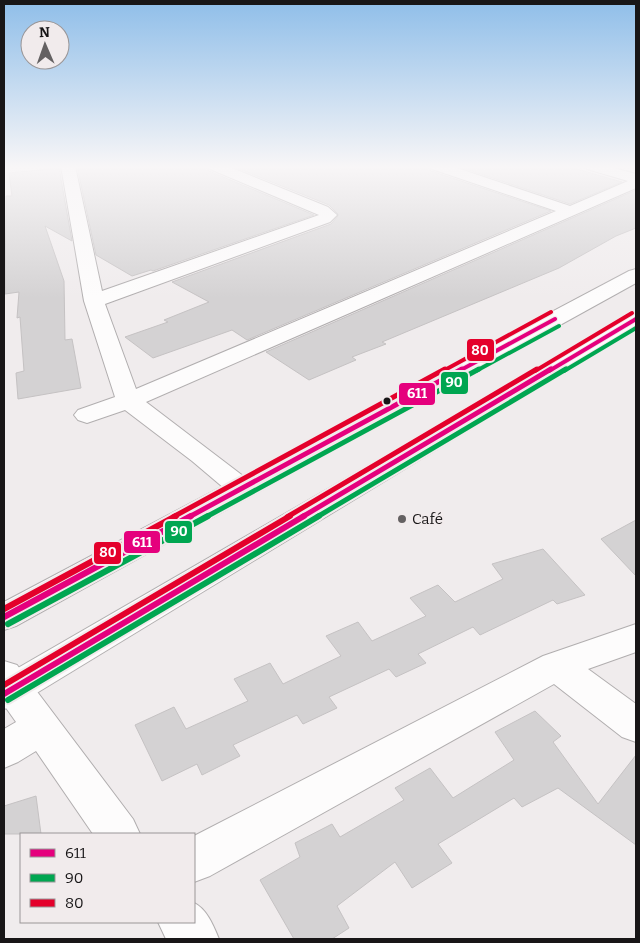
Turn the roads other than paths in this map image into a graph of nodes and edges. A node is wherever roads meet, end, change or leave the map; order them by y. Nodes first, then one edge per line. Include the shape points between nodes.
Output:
1 (76, 210) edge
2 (322, 210) edge
3 (567, 210) edge
4 (570, 211) joint
5 (636, 275) edge
6 (94, 301) junction
7 (636, 319) edge
8 (128, 401) junction
9 (88, 415) dead end
10 (241, 488) junction
11 (4, 618) edge
12 (636, 638) edge
13 (556, 666) junction
14 (7, 686) edge
15 (636, 726) edge
16 (41, 727) junction
17 (4, 750) edge
18 (117, 833) edge
19 (195, 859) edge
20 (183, 923) edge
21 (195, 939) edge

1 - 6 street
2 - 6 street via 329,215 324,219
3 - 4 street
4 - 8 street
5 - 10 street
6 - 8 street
7 - 14 street
8 - 9 street
8 - 10 street
10 - 11 street
12 - 13 street
13 - 15 street
13 - 19 street
14 - 16 street
16 - 17 street
16 - 18 street
20 - 21 street

